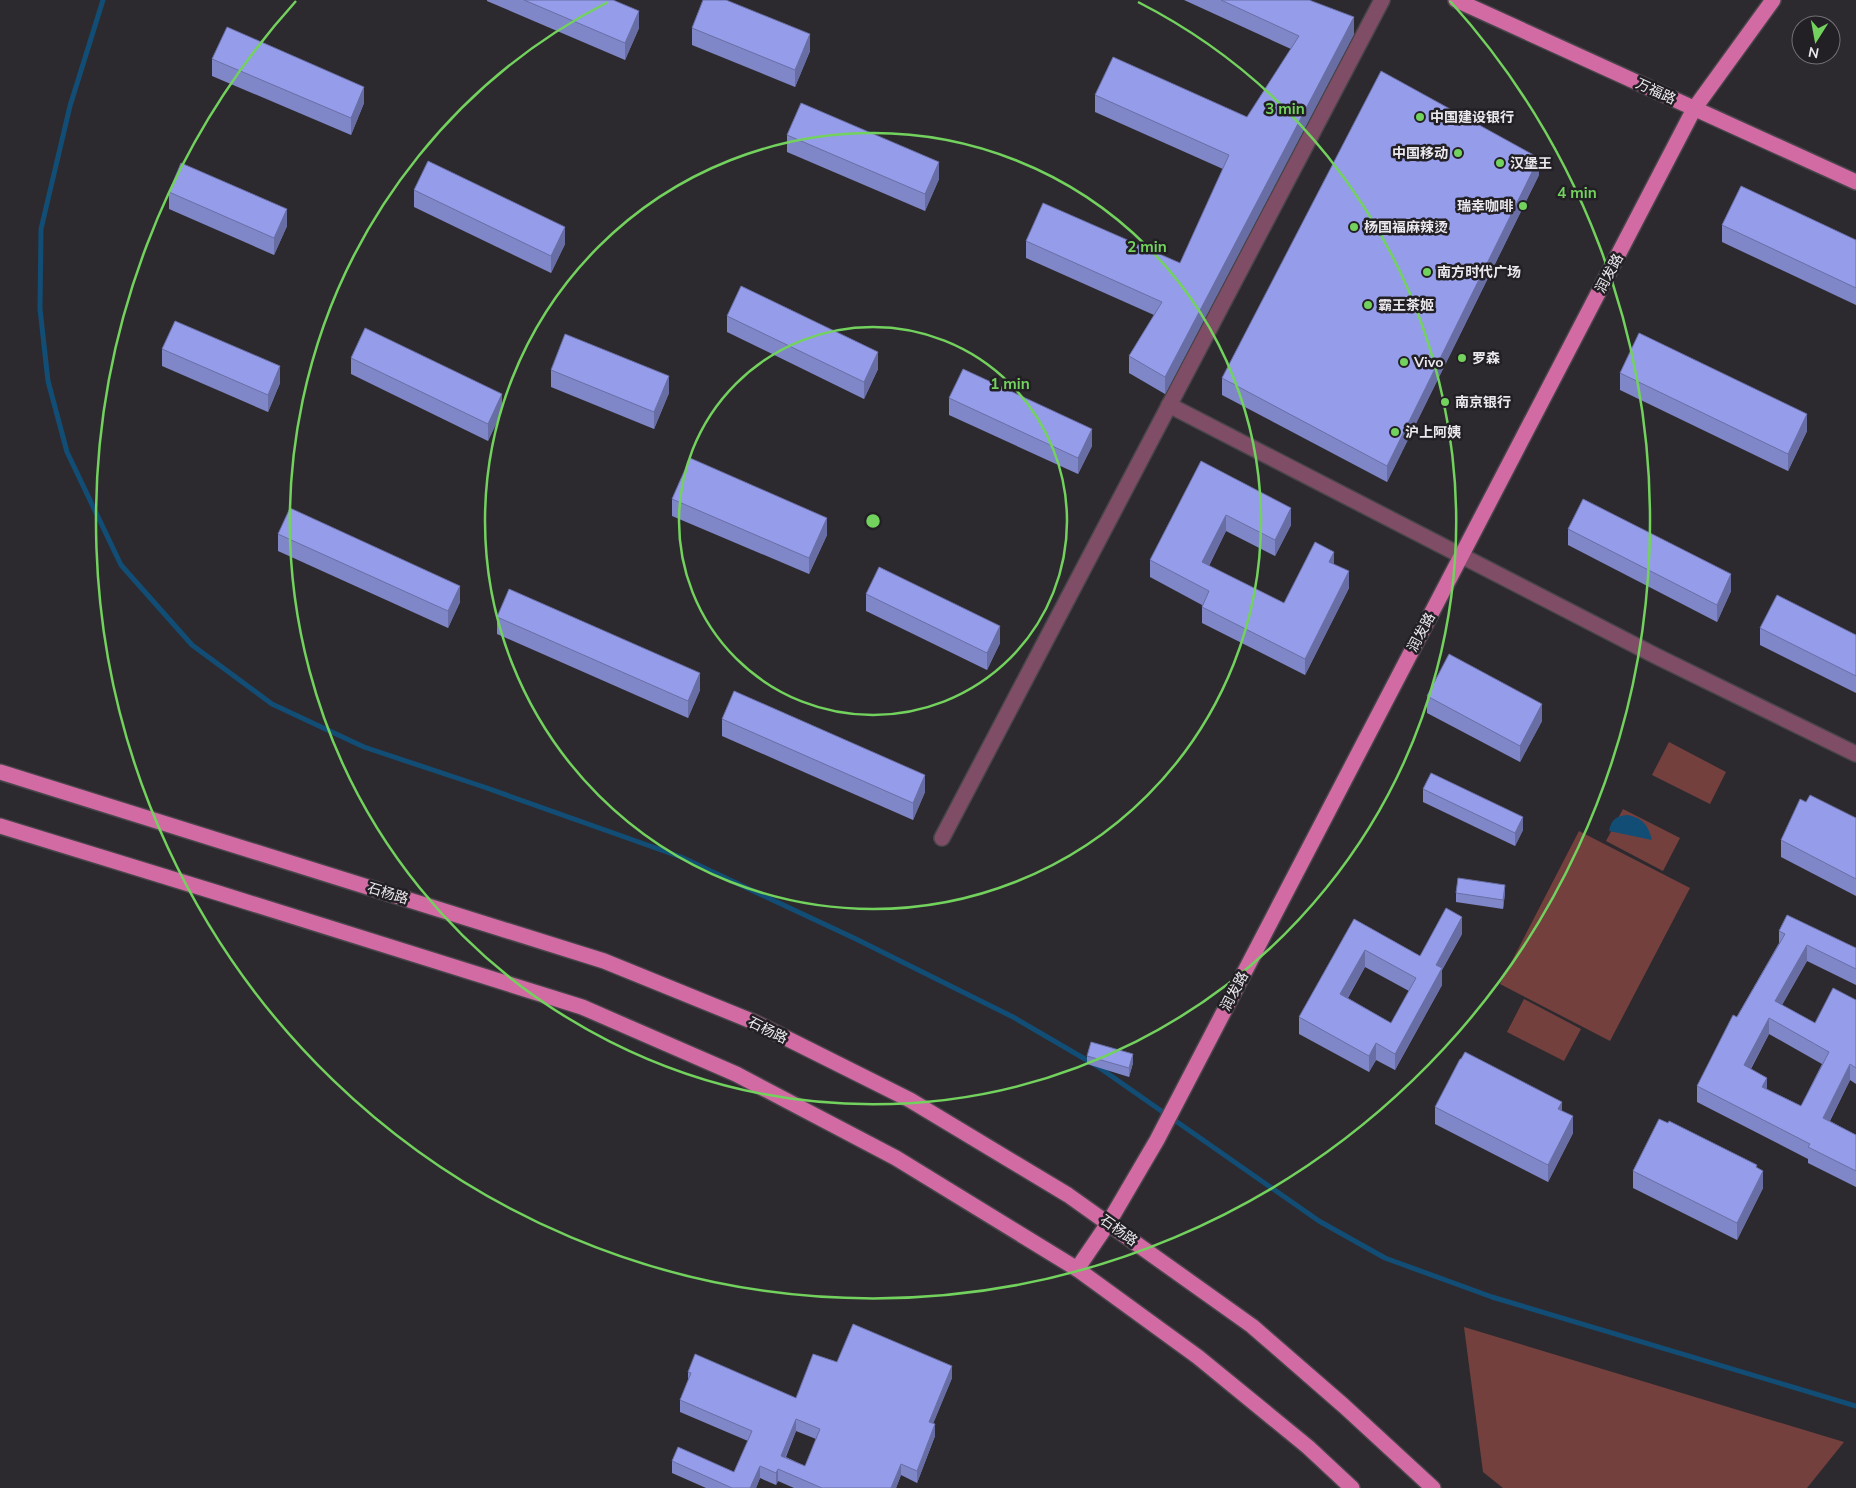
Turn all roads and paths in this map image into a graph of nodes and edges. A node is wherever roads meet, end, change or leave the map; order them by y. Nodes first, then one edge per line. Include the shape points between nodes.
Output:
1 (1382, 0) edge
2 (1456, 0) edge
3 (1772, 0) edge
4 (1694, 108) junction
5 (1856, 182) edge
6 (1169, 406) junction
7 (1461, 556) junction
8 (1856, 754) edge
9 (0, 772) edge
10 (0, 826) edge
11 (942, 838) dead end
12 (1108, 1222) junction
13 (1078, 1269) junction
14 (1352, 1488) edge
15 (1433, 1488) edge

1 - 6 street
2 - 4 main road, 万福路
3 - 4 main road, 润发路
4 - 5 main road, 万福路
4 - 7 main road, 润发路
6 - 7 street
6 - 11 street
7 - 8 street
7 - 12 main road, 润发路 via 1157,1140
9 - 12 main road, 石杨路 via 604,960 754,1022 910,1100
10 - 13 main road via 582,1007 736,1074 896,1158
12 - 13 main road, 润发路
12 - 15 main road, 石杨路 via 1252,1326
13 - 14 main road via 1198,1357 1308,1447

